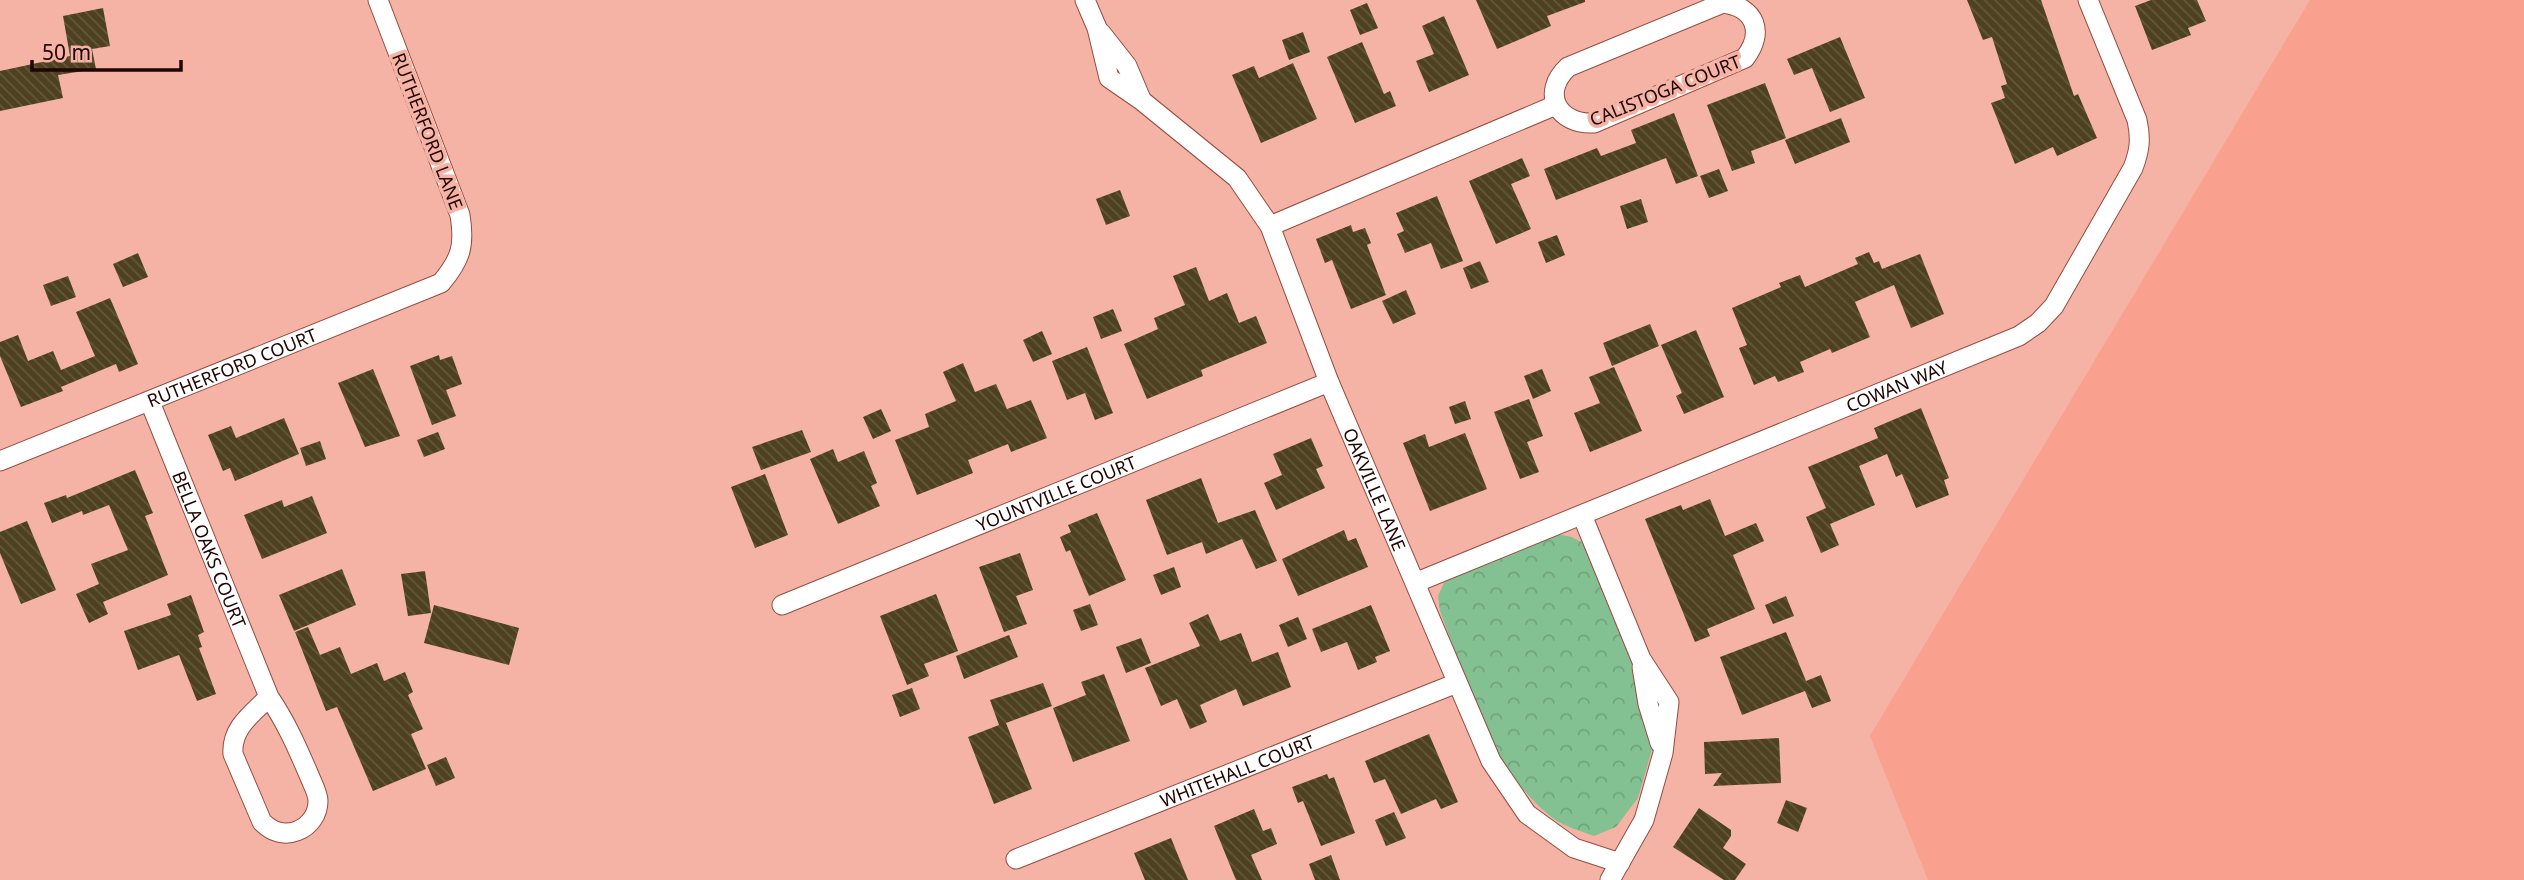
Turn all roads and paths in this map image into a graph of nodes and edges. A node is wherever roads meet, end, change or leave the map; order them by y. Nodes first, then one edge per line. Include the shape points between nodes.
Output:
1 (378, 0) edge
2 (1086, 0) edge
3 (2088, 0) edge
4 (1556, 105) junction
5 (1270, 226) junction
6 (456, 264) joint
7 (1329, 382) junction
8 (150, 402) junction
9 (0, 461) edge
10 (1582, 515) junction
11 (1416, 582) junction
12 (782, 606) dead end
13 (1457, 683) junction
14 (269, 697) junction
15 (1016, 859) dead end
16 (1615, 872) edge

1 - 6 street, RUTHERFORD LANE via 460,215 462,248
2 - 5 street, OAKVILLE LANE via 1109,78 1237,178
3 - 10 street, COWAN WAY via 2137,120 2139,152 2054,306 2038,323 2019,336
4 - 4 street, CALISTOGA COURT via 1555,87 1568,67 1689,16 1723,3 1748,12 1754,23 1753,48 1745,58 1594,123 1567,118
4 - 5 street
5 - 7 street, OAKVILLE LANE
6 - 8 street, RUTHERFORD COURT via 441,283
7 - 11 street, OAKVILLE LANE
7 - 12 street, YOUNTVILLE COURT
8 - 9 street, RUTHERFORD COURT
8 - 14 street, BELLA OAKS COURT
10 - 11 street, COWAN WAY
10 - 16 street via 1641,659 1669,702 1663,752 1644,820
11 - 13 street, OAKVILLE LANE
13 - 15 street, WHITEHALL COURT
13 - 16 street, OAKVILLE LANE via 1491,761 1527,814
14 - 14 street, BELLA OAKS COURT via 237,731 233,754 262,822 281,833 294,832 311,821 318,799 289,726

